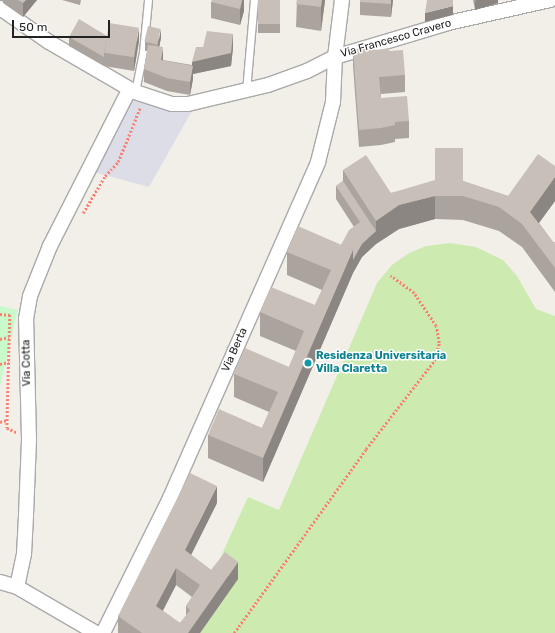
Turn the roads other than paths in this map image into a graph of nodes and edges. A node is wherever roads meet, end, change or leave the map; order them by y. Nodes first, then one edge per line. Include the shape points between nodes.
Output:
1 (148, 0) edge
2 (254, 0) edge
3 (342, 0) edge
4 (550, 0) edge
5 (0, 8) edge
6 (335, 57) junction
7 (132, 91) junction
8 (246, 91) junction
9 (0, 582) edge
10 (17, 587) junction
11 (96, 633) edge
12 (103, 633) edge

1 - 7 lane via 144,45
2 - 8 lane
3 - 6 street, Via Berta
4 - 6 street, Via Francesco Cravero via 448,23
5 - 7 street, Via Francesco Cravero via 49,42
6 - 8 street, Via Francesco Cravero via 288,78
6 - 12 street, Via Berta via 333,102 318,162 170,498
7 - 8 street, Via Francesco Cravero via 172,104 183,104
7 - 10 street, Via Cotta via 50,246 30,296 26,319 29,439 24,554
9 - 10 street
10 - 11 street

